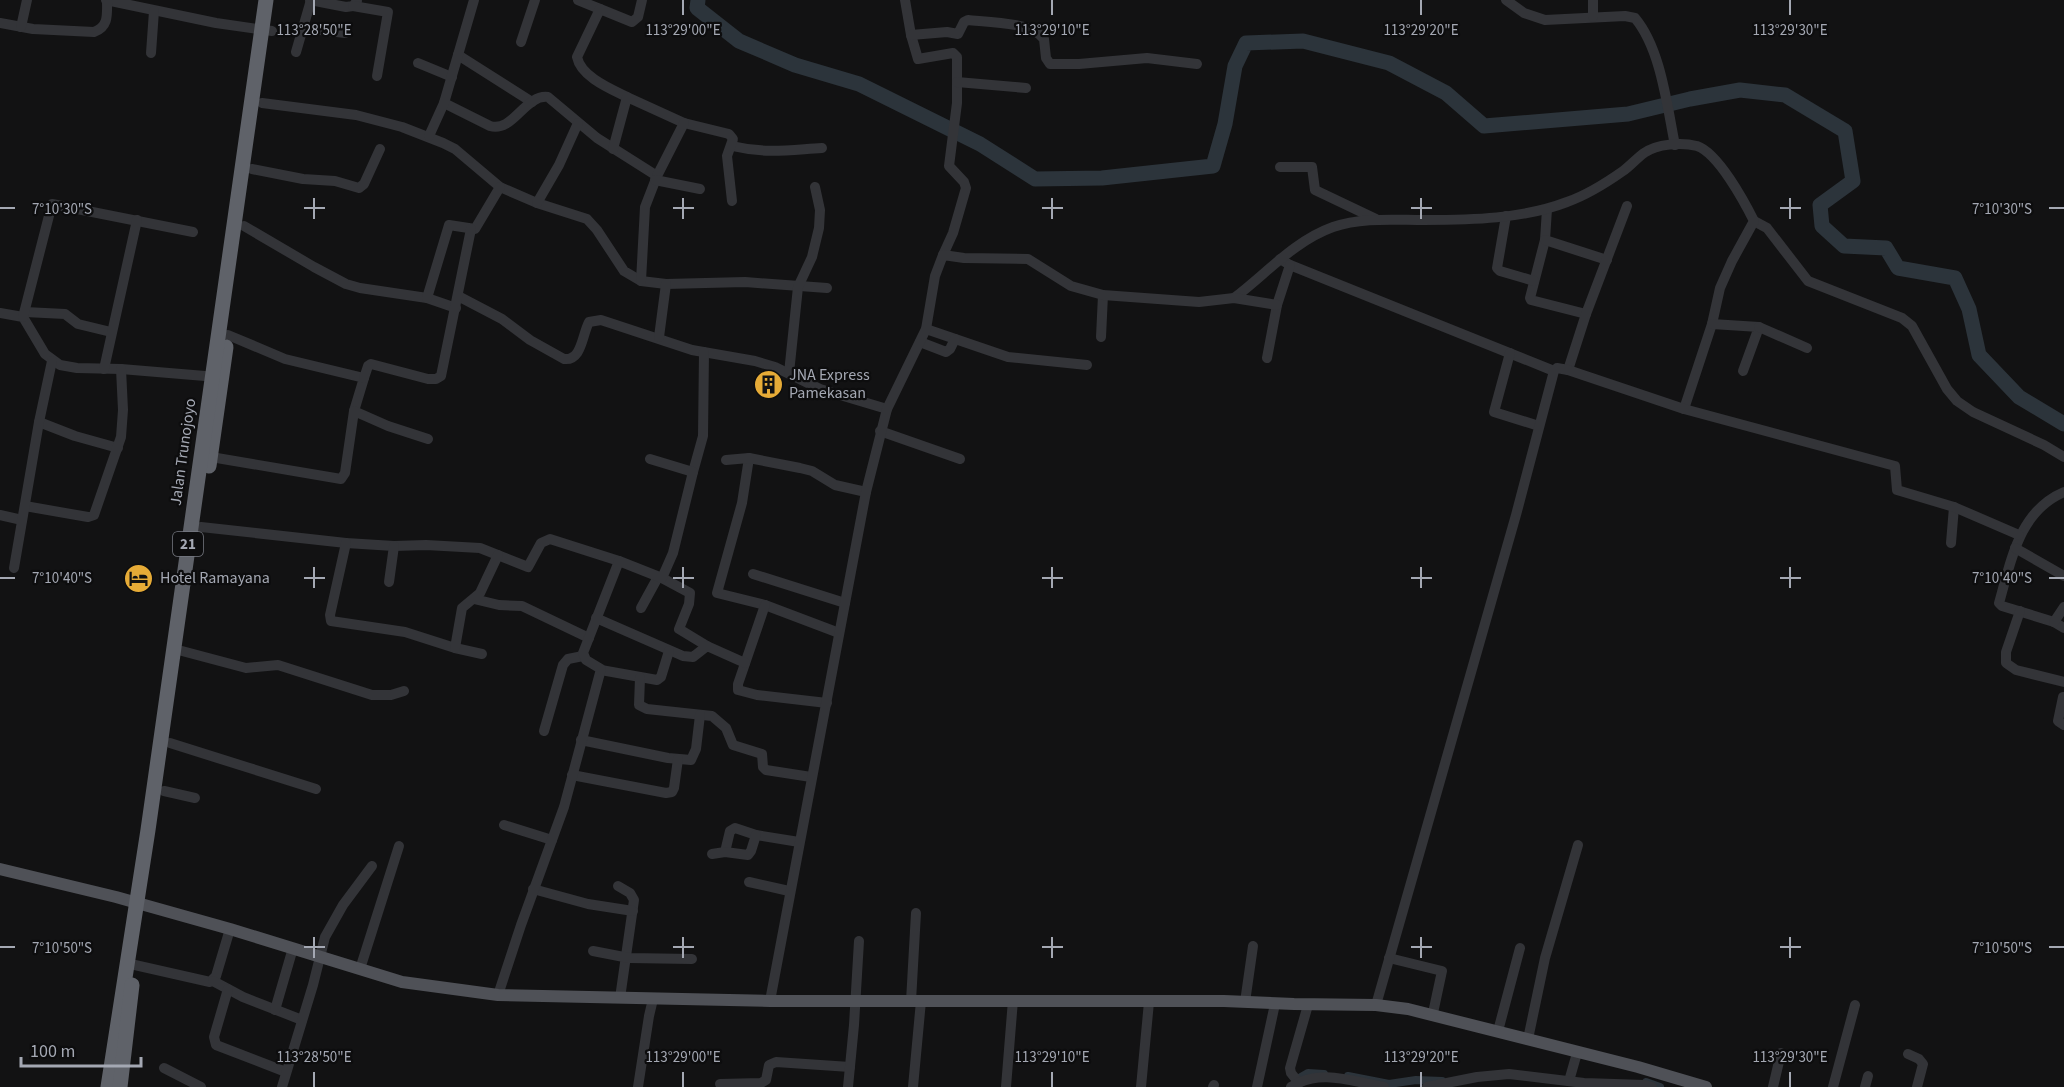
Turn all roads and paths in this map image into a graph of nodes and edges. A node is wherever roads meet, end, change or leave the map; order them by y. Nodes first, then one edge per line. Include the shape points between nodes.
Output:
1 (27, 0) edge
2 (266, 0) edge
3 (276, 0) edge
4 (311, 0) edge
5 (474, 0) edge
6 (535, 0) edge
7 (578, 0) edge
8 (642, 0) edge
9 (905, 0) edge
10 (1506, 0) edge
11 (1593, 0) edge
12 (106, 1) edge
13 (356, 3) edge
14 (600, 9) junction
15 (154, 11) junction
16 (1593, 17) junction
17 (0, 23) edge
18 (21, 27) junction
19 (304, 27) junction
20 (267, 30) junction
21 (345, 33) dead end
22 (911, 35) junction
23 (521, 42) dead end
24 (296, 52) dead end
25 (151, 53) dead end
26 (459, 55) junction
27 (418, 63) dead end
28 (1197, 64) dead end
29 (377, 75) dead end
30 (452, 77) junction
31 (957, 82) junction
32 (1026, 88) dead end
33 (627, 97) junction
34 (532, 102) junction
35 (262, 103) junction
36 (444, 103) junction
37 (578, 123) junction
38 (684, 123) junction
39 (429, 136) junction
40 (1675, 145) junction
41 (732, 146) junction
42 (822, 148) dead end
43 (380, 149) dead end
44 (613, 149) junction
45 (1280, 167) dead end
46 (252, 169) junction
47 (656, 178) junction
48 (500, 187) junction
49 (815, 187) dead end
50 (700, 189) dead end
51 (732, 201) dead end
52 (537, 203) junction
53 (1628, 206) dead end
54 (1547, 209) junction
55 (1506, 216) junction
56 (1376, 219) junction
57 (137, 220) junction
58 (1754, 221) junction
59 (244, 226) junction
60 (471, 229) junction
61 (193, 232) dead end
62 (1545, 240) junction
63 (943, 255) junction
64 (1280, 259) junction
65 (1606, 260) junction
66 (1290, 265) junction
67 (641, 281) junction
68 (1534, 281) junction
69 (666, 284) junction
70 (798, 287) junction
71 (827, 288) dead end
72 (1103, 295) junction
73 (458, 296) junction
74 (427, 298) junction
75 (1234, 298) junction
76 (1277, 305) junction
77 (456, 308) junction
78 (0, 313) edge
79 (1586, 314) junction
80 (24, 315) junction
81 (1712, 324) junction
82 (1760, 327) junction
83 (926, 329) junction
84 (111, 332) junction
85 (228, 335) junction
86 (1101, 337) dead end
87 (659, 338) junction
88 (955, 339) junction
89 (920, 342) junction
90 (1807, 348) dead end
91 (704, 352) junction
92 (1510, 353) junction
93 (1267, 358) dead end
94 (52, 361) junction
95 (1087, 365) dead end
96 (104, 369) junction
97 (121, 369) junction
98 (1568, 370) junction
99 (1554, 371) junction
100 (1743, 371) dead end
101 (789, 373) junction
102 (211, 376) junction
103 (364, 378) junction
104 (887, 409) junction
105 (1684, 409) junction
106 (354, 411) junction
107 (39, 422) junction
108 (1539, 426) junction
109 (880, 431) junction
110 (428, 439) dead end
111 (118, 448) junction
112 (211, 457) junction
113 (2064, 457) edge
114 (749, 458) junction
115 (650, 459) dead end
116 (960, 459) dead end
117 (726, 460) dead end
118 (693, 472) junction
119 (866, 492) junction
120 (2064, 492) edge
121 (25, 506) junction
122 (1954, 507) junction
123 (0, 515) edge
124 (22, 520) junction
125 (201, 527) junction
126 (2019, 535) junction
127 (346, 543) junction
128 (1951, 543) dead end
129 (394, 546) junction
130 (2015, 548) junction
131 (498, 555) junction
132 (619, 561) junction
133 (14, 568) dead end
134 (753, 574) dead end
135 (2064, 576) edge
136 (660, 578) junction
137 (389, 582) dead end
138 (474, 599) junction
139 (845, 603) junction
140 (765, 605) junction
141 (2064, 607) edge
142 (641, 608) dead end
143 (2020, 611) junction
144 (596, 618) junction
145 (2054, 622) junction
146 (2064, 628) edge
147 (839, 633) junction
148 (589, 638) junction
149 (707, 646) junction
150 (455, 648) junction
151 (182, 651) junction
152 (669, 651) junction
153 (482, 654) dead end
154 (583, 656) junction
155 (745, 663) junction
156 (601, 670) junction
157 (640, 678) junction
158 (2064, 682) edge
159 (404, 691) dead end
160 (2062, 696) edge
161 (827, 704) junction
162 (700, 715) junction
163 (2064, 725) edge
164 (544, 731) dead end
165 (581, 740) junction
166 (170, 743) junction
167 (678, 759) junction
168 (572, 775) junction
169 (811, 777) junction
170 (316, 789) dead end
171 (164, 791) junction
172 (195, 798) dead end
173 (504, 825) dead end
174 (756, 835) junction
175 (552, 840) junction
176 (800, 842) junction
177 (1578, 845) dead end
178 (399, 846) dead end
179 (725, 852) junction
180 (712, 854) dead end
181 (372, 866) dead end
182 (0, 869) edge
183 (749, 882) dead end
184 (618, 886) dead end
185 (533, 889) junction
186 (789, 891) junction
187 (141, 904) junction
188 (633, 911) junction
189 (916, 914) dead end
190 (230, 929) junction
191 (859, 941) dead end
192 (1253, 946) dead end
193 (293, 948) junction
194 (1520, 948) dead end
195 (593, 951) dead end
196 (321, 956) junction
197 (625, 957) junction
198 (1389, 958) junction
199 (692, 959) dead end
200 (130, 964) junction
201 (360, 969) junction
202 (213, 981) junction
203 (228, 989) junction
204 (498, 994) junction
205 (620, 998) junction
206 (653, 999) junction
207 (916, 1000) junction
208 (1013, 1000) junction
209 (770, 1001) junction
210 (855, 1001) junction
211 (1149, 1002) junction
212 (1245, 1002) junction
213 (1275, 1004) junction
214 (1308, 1005) junction
215 (1376, 1005) junction
216 (1855, 1005) dead end
217 (275, 1010) junction
218 (1433, 1013) junction
219 (302, 1020) junction
220 (1498, 1031) junction
221 (1528, 1039) junction
222 (1577, 1053) junction
223 (1781, 1053) dead end
224 (1908, 1054) dead end
225 (850, 1067) junction
226 (164, 1068) dead end
227 (286, 1072) junction
228 (1637, 1077) junction
229 (1570, 1078) junction
230 (1295, 1082) edge
231 (1672, 1082) edge
232 (720, 1084) dead end
233 (108, 1087) edge
234 (120, 1087) edge
235 (201, 1087) edge
236 (282, 1087) edge
237 (638, 1087) edge
238 (848, 1087) edge
239 (913, 1087) edge
240 (1006, 1087) edge
241 (1141, 1087) edge
242 (1257, 1087) edge
243 (1384, 1087) edge
244 (1427, 1087) edge
245 (1652, 1087) edge
246 (1706, 1087) edge
247 (1773, 1087) edge
248 (1833, 1087) edge
249 (1917, 1087) edge

1 - 18 street
2 - 20 highway, Jalan Trunojoyo / 21
3 - 20 highway, Jalan Trunojoyo / 21
4 - 13 street via 346,7
4 - 19 street
5 - 26 street
6 - 23 street
7 - 14 street
8 - 14 street via 637,20 632,22
9 - 22 street
10 - 16 street via 1538,19
11 - 16 street
12 - 15 street
12 - 18 street via 106,22 94,32
13 - 29 street via 388,12
14 - 33 street via 577,61 591,77
15 - 20 street
15 - 25 street
16 - 40 street via 1635,18 1650,46 1666,95
17 - 18 street
19 - 21 street
19 - 24 street
20 - 35 highway, Jalan Trunojoyo / 21
20 - 102 highway, Jalan Trunojoyo / 21
22 - 28 street via 958,34 965,20 990,22 1020,26 1041,35 1052,65 1147,58
22 - 31 street via 919,59 956,54
26 - 30 street
26 - 34 street
27 - 30 street
30 - 36 street
31 - 32 street
31 - 63 street via 949,167 966,188
33 - 38 street
33 - 44 street
34 - 36 street via 497,128
34 - 37 street via 548,97
35 - 39 street via 356,115
35 - 46 highway, Jalan Trunojoyo / 21
36 - 39 street
37 - 44 street
37 - 52 street
38 - 41 street via 729,134
38 - 47 street
39 - 48 street via 455,149
40 - 54 street via 1653,148 1604,184
40 - 58 street via 1697,147 1710,155 1734,185
41 - 42 street via 773,152
41 - 51 street via 727,156
43 - 46 street via 359,188
44 - 47 street
45 - 56 street via 1312,167 1317,192
46 - 59 highway, Jalan Trunojoyo / 21
47 - 50 street
47 - 67 street via 645,207
48 - 52 street
48 - 60 street via 476,228
49 - 70 street via 819,228 812,257
52 - 67 street via 587,219 624,271
53 - 65 street
54 - 55 street
54 - 62 street
55 - 56 street
55 - 68 street via 1497,268
56 - 64 street via 1335,226
57 - 61 street
57 - 80 street via 52,205
57 - 84 street
58 - 81 street via 1720,288
58 - 113 street via 1767,228 1811,283 1902,318 1912,326 1947,389 1962,406
59 - 74 street via 346,284
59 - 85 highway, Jalan Trunojoyo / 21
60 - 73 street
60 - 74 street via 449,225
62 - 65 street
62 - 68 street
63 - 72 street via 1024,258 1071,286
63 - 83 street via 935,276
64 - 66 street
64 - 75 street
65 - 79 street
66 - 76 street
66 - 92 street
67 - 69 street
68 - 79 street via 1531,300
69 - 70 street via 745,282
69 - 87 street
70 - 71 street
70 - 101 street
72 - 75 street via 1199,302
72 - 86 street
73 - 77 street
73 - 87 street via 564,359 577,356 586,326 594,320
74 - 77 street
75 - 76 street
76 - 93 street
77 - 103 street via 440,377 423,378 371,364
78 - 80 street
79 - 98 street
80 - 84 street via 64,314 78,324
80 - 94 street
81 - 82 street
81 - 105 street
82 - 90 street
82 - 100 street
83 - 88 street
83 - 89 street
84 - 96 street
85 - 102 highway, Jalan Trunojoyo / 21
85 - 103 street via 285,359
87 - 91 street
88 - 89 street via 946,352
88 - 95 street via 1008,357
89 - 104 street
91 - 101 street via 755,361
91 - 118 street via 703,436
92 - 99 street
92 - 108 street via 1494,412
94 - 96 street via 66,367
94 - 107 street
96 - 97 street
97 - 102 street
97 - 111 street via 123,426
98 - 99 street
98 - 105 street
99 - 108 street
101 - 104 street via 820,389
102 - 112 highway, Jalan Trunojoyo / 21
102 - 187 highway, Jalan Trunojoyo / 21
103 - 106 street
104 - 109 street
105 - 122 street via 1895,466 1897,490
106 - 110 street
106 - 112 street via 341,479
107 - 111 street
107 - 121 street
108 - 198 street
109 - 116 street
109 - 119 street
111 - 121 street via 93,516
112 - 125 highway, Jalan Trunojoyo / 21
114 - 117 street
114 - 119 street via 808,470 835,485
114 - 140 street via 742,503 716,592
115 - 118 street
118 - 136 street via 673,553
119 - 139 street
120 - 126 street via 2039,509
121 - 124 street
122 - 126 street
122 - 128 street
123 - 124 street
124 - 133 street
125 - 127 street
125 - 151 highway, Jalan Trunojoyo / 21
126 - 130 street
127 - 129 street
127 - 150 street via 331,621 405,632
129 - 131 street via 469,546
129 - 137 street
130 - 135 street
130 - 143 street via 2000,603
131 - 132 street via 529,567 541,543 548,539
131 - 138 street
132 - 136 street
132 - 144 street
134 - 139 street
136 - 142 street
136 - 149 street via 690,593 679,630
138 - 148 street via 521,606
138 - 150 street via 462,608
139 - 147 street
140 - 147 street
140 - 155 street
141 - 145 street
143 - 145 street
143 - 158 street via 2006,663 2016,670
144 - 148 street
144 - 152 street
145 - 146 street
147 - 161 street
148 - 154 street
149 - 152 street via 691,658
149 - 155 street
150 - 153 street
151 - 159 street via 246,668 278,665 372,695
151 - 166 highway, Jalan Trunojoyo / 21
152 - 157 street via 659,680
154 - 156 street
154 - 164 street via 568,659 563,665
155 - 161 street via 739,691
156 - 157 street
156 - 165 street
157 - 162 street via 639,705
160 - 163 street via 2058,721
161 - 169 street
162 - 167 street via 693,759
162 - 169 street via 718,720 736,747 762,754 766,770
165 - 167 street
165 - 168 street
166 - 170 street
166 - 171 highway, Jalan Trunojoyo / 21
167 - 168 street via 670,793
168 - 175 street
169 - 176 street
171 - 172 street
171 - 187 highway, Jalan Trunojoyo / 21
173 - 175 street
174 - 176 street
174 - 179 street via 747,855
174 - 179 street via 732,829
175 - 185 street
176 - 186 street
177 - 221 street via 1545,958
178 - 201 street
179 - 180 street
181 - 196 street via 329,929
182 - 187 main road
183 - 186 street
184 - 188 street via 633,897
185 - 188 street
185 - 204 street
186 - 209 street
187 - 190 main road
187 - 200 highway, Jalan Trunojoyo / 21
188 - 197 street
189 - 207 street
190 - 193 main road
190 - 202 street
191 - 210 street
192 - 212 street
193 - 196 main road
193 - 217 street
194 - 220 street
195 - 197 street
196 - 201 main road
196 - 219 street
197 - 199 street
197 - 205 street
198 - 215 street
198 - 218 street via 1442,970
200 - 202 street
200 - 233 highway, Jalan Trunojoyo / 21
200 - 234 highway, Jalan Trunojoyo / 21
201 - 204 main road via 402,982
202 - 203 street
203 - 217 street
203 - 227 street via 214,1037 216,1045
204 - 205 main road
205 - 206 main road
206 - 209 main road
206 - 237 street
207 - 208 main road
207 - 210 main road
207 - 239 street
208 - 211 main road
208 - 240 street
209 - 210 main road
210 - 225 street
211 - 212 main road
211 - 241 street
212 - 213 main road
213 - 214 main road
213 - 242 street
214 - 215 main road
214 - 230 street via 1291,1065
215 - 218 main road
216 - 248 street
217 - 219 street
218 - 220 main road
219 - 227 street
220 - 221 main road
221 - 222 main road
222 - 228 main road
222 - 229 street
223 - 247 street
224 - 249 street via 1923,1064
225 - 232 street via 776,1062 769,1065 766,1080 761,1083
225 - 238 street
226 - 235 street
227 - 236 street
228 - 229 street
228 - 231 main road
228 - 245 street
229 - 244 street via 1509,1074
230 - 243 street via 1338,1077
231 - 246 main road

